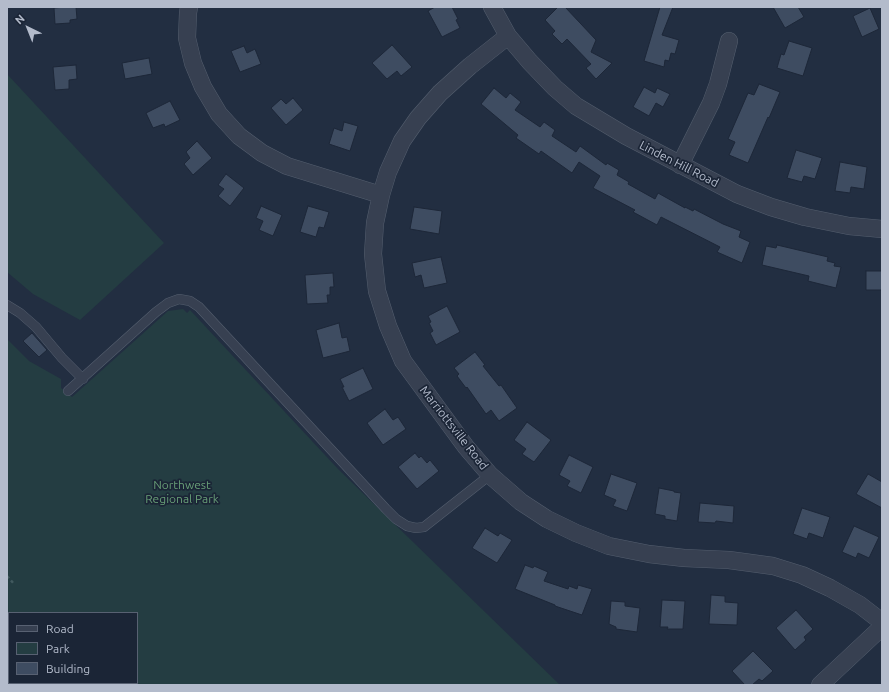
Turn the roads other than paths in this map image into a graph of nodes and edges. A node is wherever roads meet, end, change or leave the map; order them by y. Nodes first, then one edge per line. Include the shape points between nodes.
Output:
1 (189, 7) edge
2 (492, 7) edge
3 (508, 36) junction
4 (729, 41) dead end
5 (680, 165) junction
6 (381, 195) junction
7 (882, 229) edge
8 (7, 305) edge
9 (82, 379) junction
10 (68, 392) dead end
11 (490, 475) junction
12 (882, 622) edge
13 (882, 627) edge
14 (820, 685) edge

1 - 6 street via 187,38 193,63 219,114 239,136 262,153 287,166
2 - 3 street, Linden Hill Road
3 - 5 street, Linden Hill Road via 555,88 576,106
3 - 6 street, Marriottsville Road via 440,93 418,118 402,141
4 - 5 street via 714,97
5 - 7 street, Linden Hill Road via 737,194 805,218
6 - 11 street, Marriottsville Road via 375,223 373,254 377,291 388,326 403,361 466,447
8 - 9 lane via 36,327
9 - 10 lane
9 - 11 lane via 156,312 179,299 190,301 199,307 391,514 407,526 424,527
11 - 12 street, Marriottsville Road via 521,502 576,534 609,546 648,554 773,566 830,588 860,605
13 - 14 street

